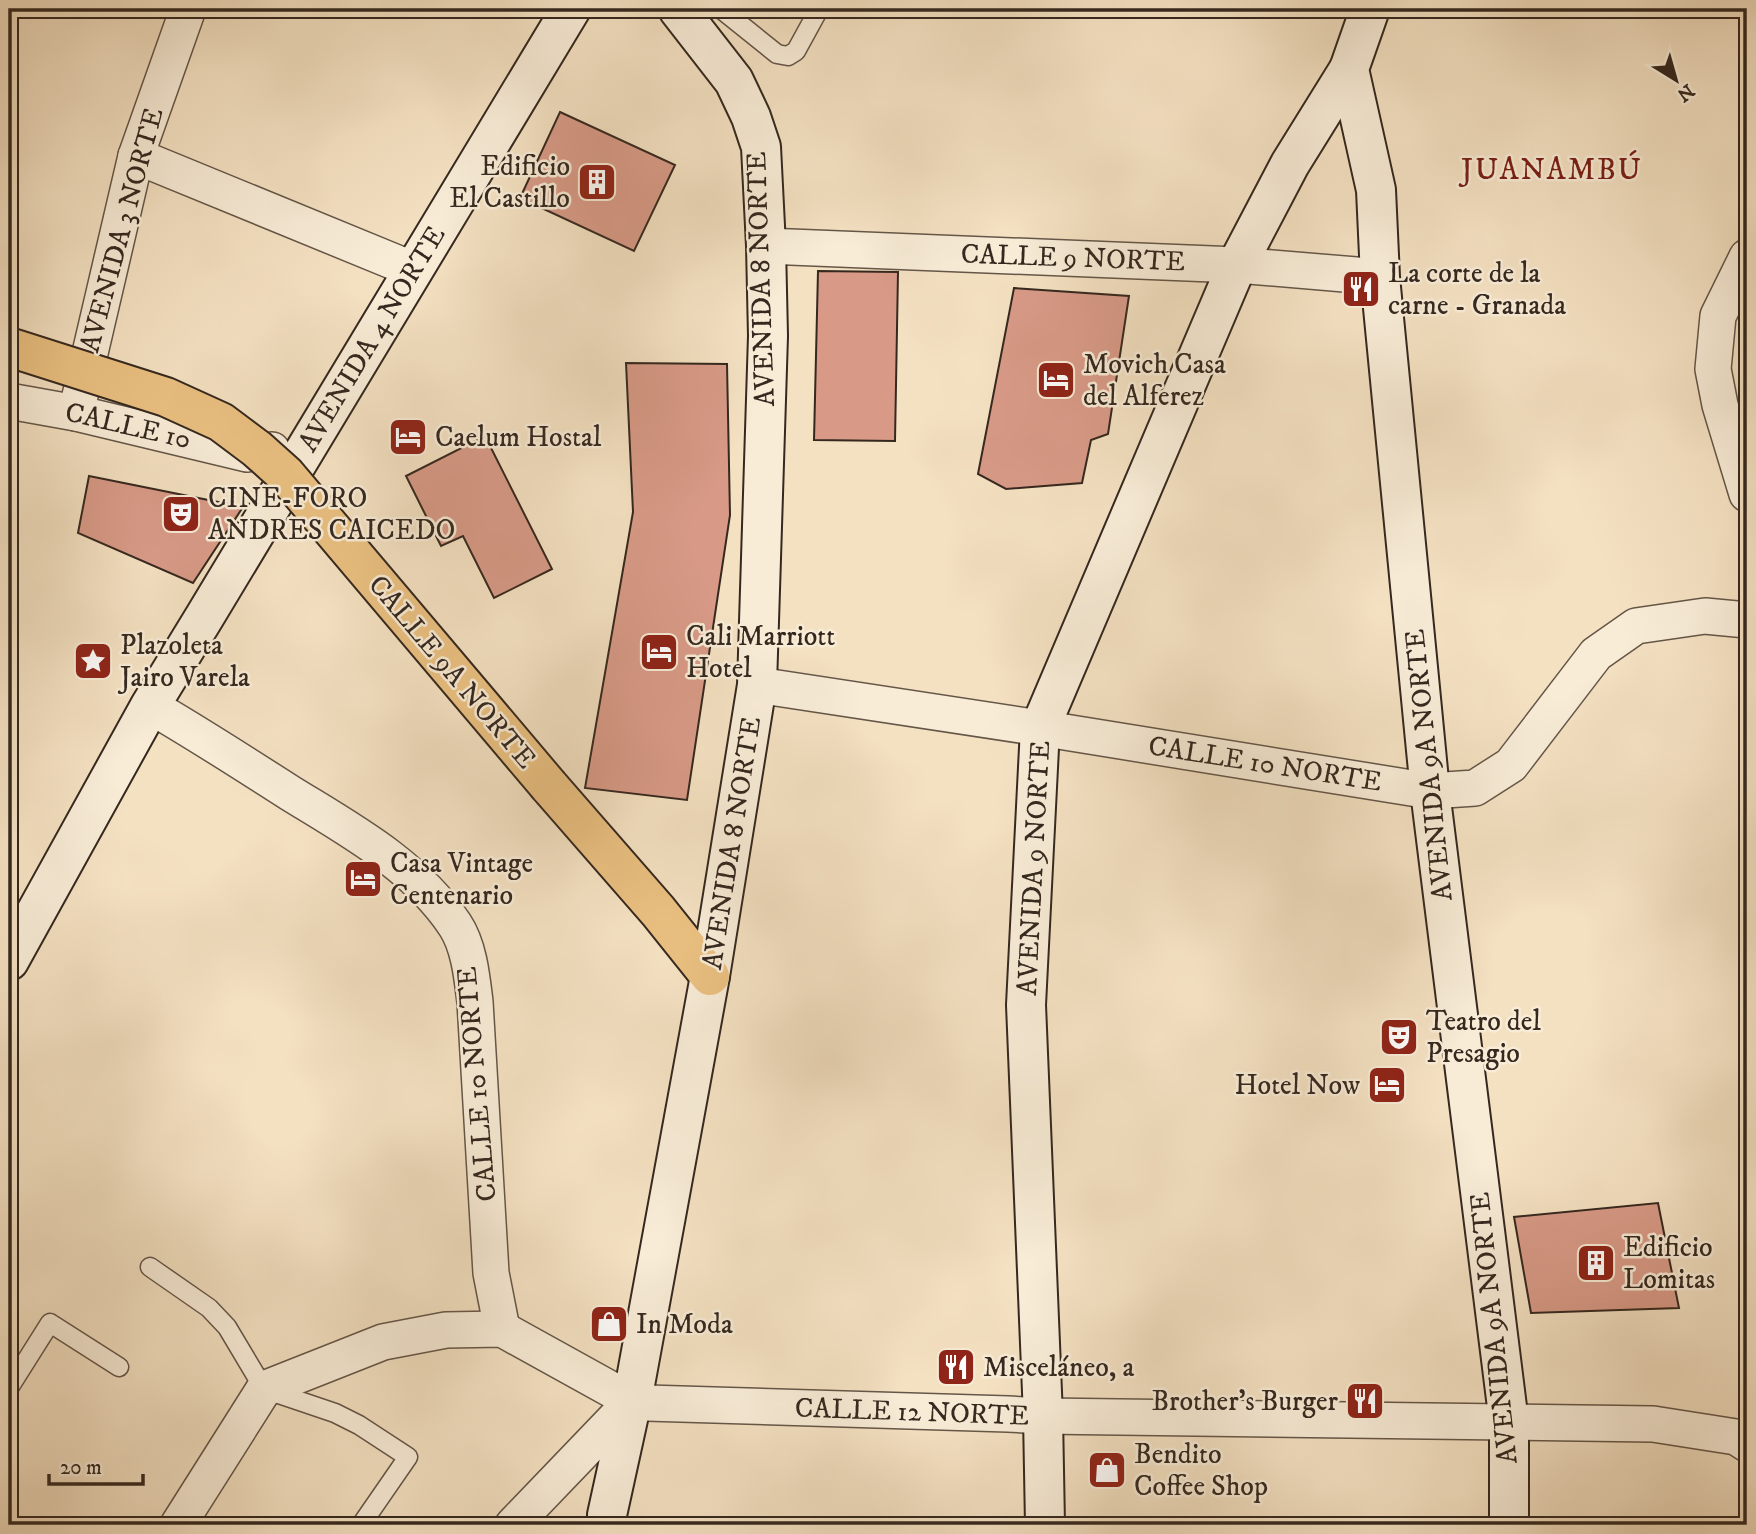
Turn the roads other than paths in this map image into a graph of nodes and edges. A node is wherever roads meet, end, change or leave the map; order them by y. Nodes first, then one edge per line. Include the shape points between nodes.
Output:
1 (188, 9) edge
2 (571, 9) edge
3 (678, 9) edge
4 (819, 9) edge
5 (1370, 9) edge
6 (726, 12) edge
7 (709, 48) junction
8 (1349, 69) junction
9 (136, 156) junction
10 (766, 246) junction
11 (1747, 257) edge
12 (1237, 265) junction
13 (414, 270) junction
14 (1380, 277) junction
15 (9, 347) edge
16 (9, 401) edge
17 (76, 413) junction
18 (307, 446) junction
19 (247, 454) junction
20 (1747, 494) edge
21 (277, 497) junction
22 (1747, 620) edge
23 (757, 685) junction
24 (150, 706) junction
25 (1041, 728) junction
26 (1430, 791) junction
27 (9, 961) edge
28 (710, 976) junction
29 (150, 1267) dead end
30 (502, 1329) junction
31 (119, 1367) dead end
32 (9, 1388) edge
33 (264, 1389) junction
34 (632, 1401) junction
35 (1043, 1416) junction
36 (1509, 1423) junction
37 (1747, 1444) edge
38 (178, 1525) edge
39 (361, 1525) edge
40 (513, 1525) edge
41 (607, 1525) edge
42 (1045, 1525) edge
43 (1509, 1525) edge

1 - 9 street, AVENIDA 3 NORTE
2 - 13 street, AVENIDA 4 NORTE
3 - 7 street, AVENIDA 8 NORTE
4 - 6 lane via 796,51 788,56 777,54
5 - 8 street
6 - 7 lane
7 - 10 street, AVENIDA 8 NORTE via 734,81 761,147
8 - 12 street, AVENIDA 9 NORTE via 1290,164
8 - 14 street, AVENIDA 9A NORTE via 1376,190
9 - 13 street
9 - 17 street, AVENIDA 3 NORTE
10 - 12 street, CALLE 9 NORTE
10 - 23 street, AVENIDA 8 NORTE via 768,336
11 - 20 street via 1718,316 1713,369
12 - 14 street, CALLE 9 NORTE
12 - 25 street, AVENIDA 9 NORTE
13 - 18 street, AVENIDA 4 NORTE
14 - 26 street, AVENIDA 9A NORTE
15 - 28 main road, CALLE 9A NORTE, bridge via 166,397 221,422 286,475
16 - 17 street, CALLE 10
17 - 19 street, CALLE 10
18 - 19 street, CALLE 10
18 - 21 street, AVENIDA 4 NORTE
19 - 21 street
21 - 24 street, AVENIDA 4 NORTE
22 - 26 street, CALLE 10 NORTE via 1705,616 1636,626 1596,654 1511,765 1475,788
23 - 25 street, CALLE 10 NORTE
23 - 28 street, AVENIDA 8 NORTE
24 - 27 street, AVENIDA 4 NORTE
24 - 30 street, CALLE 10 NORTE via 385,854 429,891 457,928 469,962 475,1002 491,1273
25 - 26 street, CALLE 10 NORTE
25 - 35 street, AVENIDA 9 NORTE via 1026,1006
26 - 36 street, AVENIDA 9A NORTE
28 - 34 street, AVENIDA 8 NORTE
29 - 33 lane via 209,1308 227,1327
30 - 33 street via 446,1330 383,1342
30 - 34 street, CALLE 12 NORTE
31 - 32 lane via 50,1323
33 - 38 street
33 - 39 lane via 335,1413 408,1457
34 - 35 street, CALLE 12 NORTE
34 - 40 street
34 - 41 street, AVENIDA 8 NORTE
35 - 36 street, CALLE 12 NORTE
35 - 42 street, AVENIDA 9 NORTE
36 - 37 street, CALLE 12 NORTE via 1653,1424 1736,1437
36 - 43 street, AVENIDA 9A NORTE

